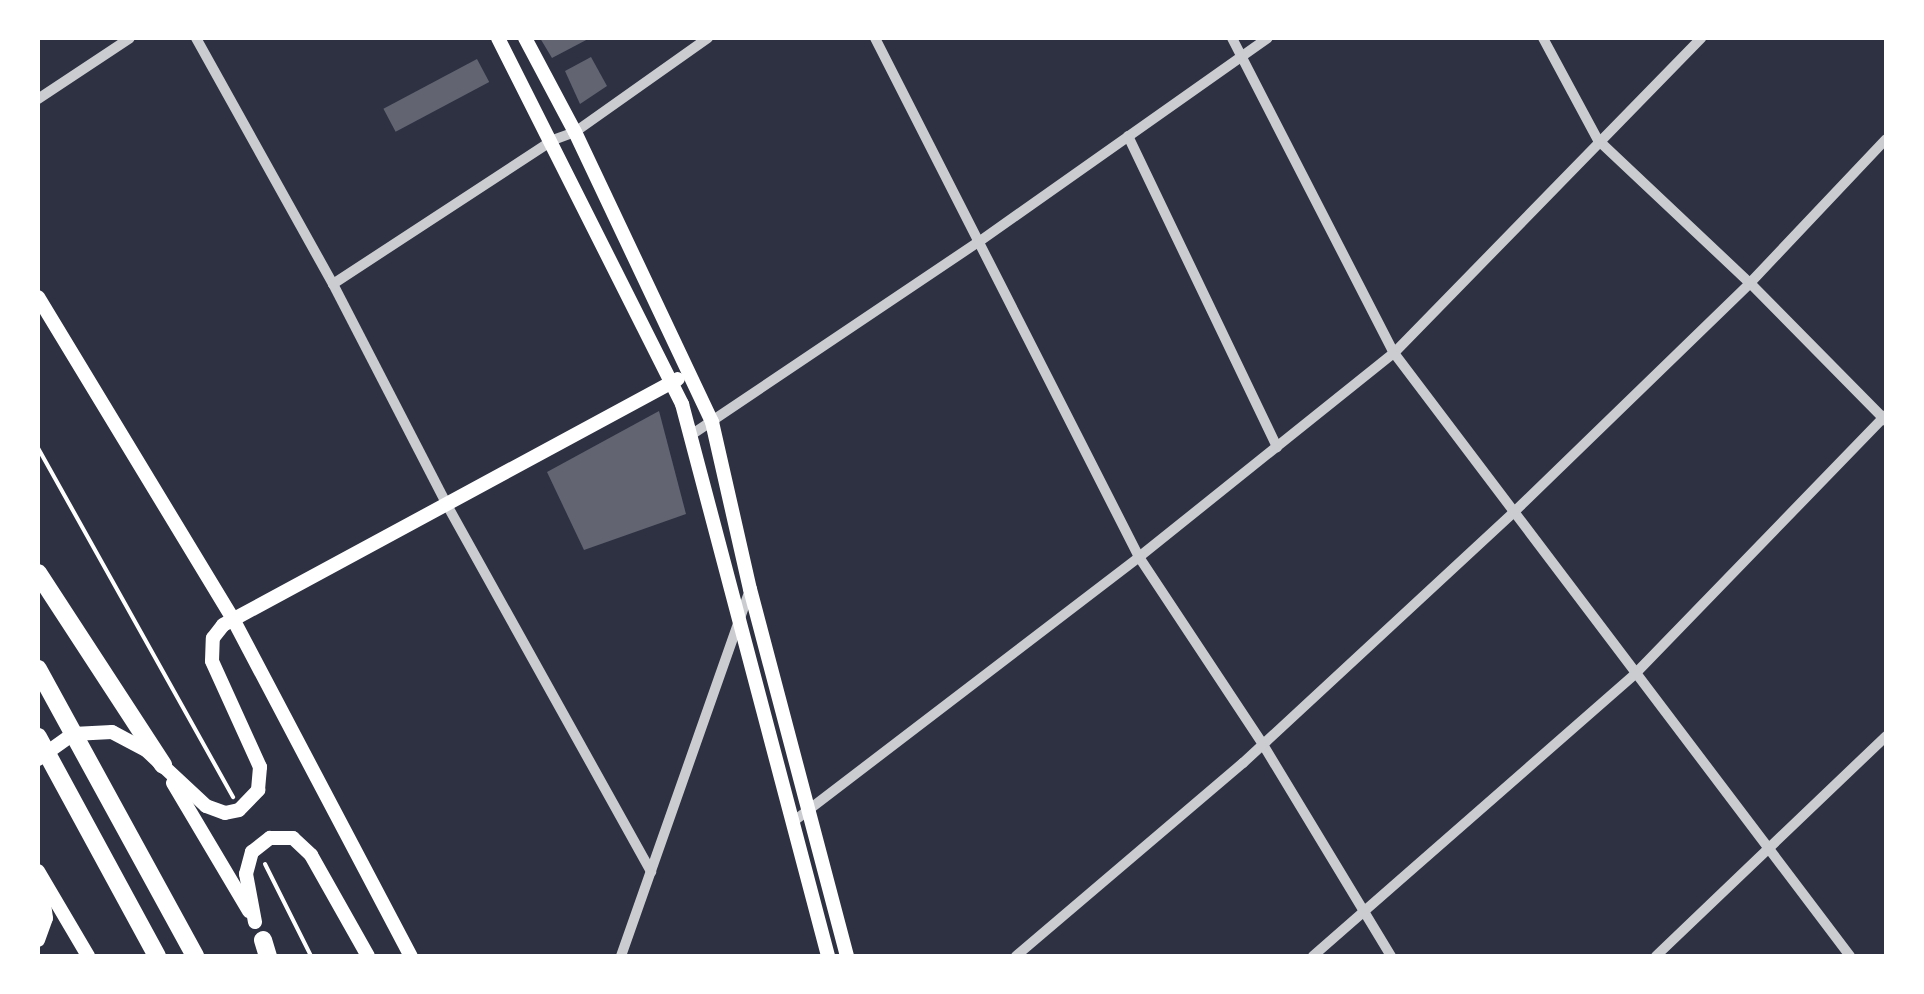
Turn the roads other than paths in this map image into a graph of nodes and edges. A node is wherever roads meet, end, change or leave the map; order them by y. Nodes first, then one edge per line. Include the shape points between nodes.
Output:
1 (130, 38) edge
2 (196, 38) edge
3 (498, 38) edge
4 (525, 38) edge
5 (708, 38) edge
6 (875, 38) edge
7 (1232, 38) edge
8 (1268, 38) edge
9 (1543, 38) edge
10 (1701, 38) edge
11 (1242, 56) junction
12 (38, 100) edge
13 (575, 132) junction
14 (1128, 136) junction
15 (1886, 139) edge
16 (553, 140) junction
17 (1598, 140) junction
18 (980, 241) junction
19 (1750, 283) junction
20 (333, 284) junction
21 (38, 297) edge
22 (1394, 352) junction
23 (691, 372) junction
24 (672, 383) junction
25 (1885, 418) edge
26 (712, 422) junction
27 (691, 435) junction
28 (1277, 447) junction
29 (447, 505) junction
30 (1512, 514) junction
31 (1139, 557) junction
32 (38, 573) edge
33 (750, 589) junction
34 (233, 619) junction
35 (740, 622) junction
36 (38, 669) edge
37 (1634, 675) junction
38 (1886, 736) edge
39 (38, 737) edge
40 (1262, 743) junction
41 (38, 759) edge
42 (163, 766) junction
43 (809, 809) junction
44 (794, 821) junction
45 (1770, 851) junction
46 (38, 872) edge
47 (652, 872) junction
48 (1366, 910) junction
49 (256, 922) junction
50 (38, 940) edge
51 (264, 951) edge
52 (88, 956) edge
53 (157, 956) edge
54 (195, 956) edge
55 (368, 956) edge
56 (411, 956) edge
57 (620, 956) edge
58 (828, 956) edge
59 (847, 956) edge
60 (1016, 956) edge
61 (1312, 956) edge
62 (1392, 956) edge
63 (1656, 956) edge
64 (1850, 956) edge

1 - 12 street
2 - 20 street
3 - 16 main road
4 - 13 main road
5 - 13 street
6 - 18 street
7 - 11 street
8 - 11 street
9 - 17 street
10 - 17 street
11 - 14 street
11 - 22 street
13 - 16 street
13 - 23 main road
14 - 18 street
14 - 28 street
15 - 19 street
16 - 20 street
16 - 24 main road
17 - 19 street
17 - 22 street
18 - 26 street
18 - 31 street
19 - 25 street
19 - 30 street
20 - 29 street
21 - 34 main road
22 - 28 street
22 - 30 street
23 - 24 main road
23 - 26 main road
24 - 27 main road
24 - 29 main road
25 - 37 street
26 - 27 street
26 - 33 main road
27 - 35 main road
28 - 31 street
29 - 34 main road
29 - 47 street
30 - 37 street
30 - 40 street
31 - 40 street
31 - 43 street
32 - 42 highway
33 - 35 street
33 - 43 main road
34 - 42 main road via 217,632 211,655 260,767 258,790 239,810 225,813 206,806
34 - 56 main road
35 - 44 main road
35 - 47 street
36 - 54 highway
37 - 45 street
37 - 48 street
38 - 45 street
39 - 53 highway
40 - 48 street
40 - 60 street
41 - 42 main road via 65,737 101,730 135,741
42 - 49 main road
43 - 44 street
43 - 59 main road
44 - 58 main road
45 - 63 street
45 - 64 street
46 - 50 main road via 46,918
46 - 52 main road
47 - 57 street
48 - 61 street
48 - 62 street
49 - 51 main road
49 - 55 main road via 246,874 256,847 282,836 302,844

